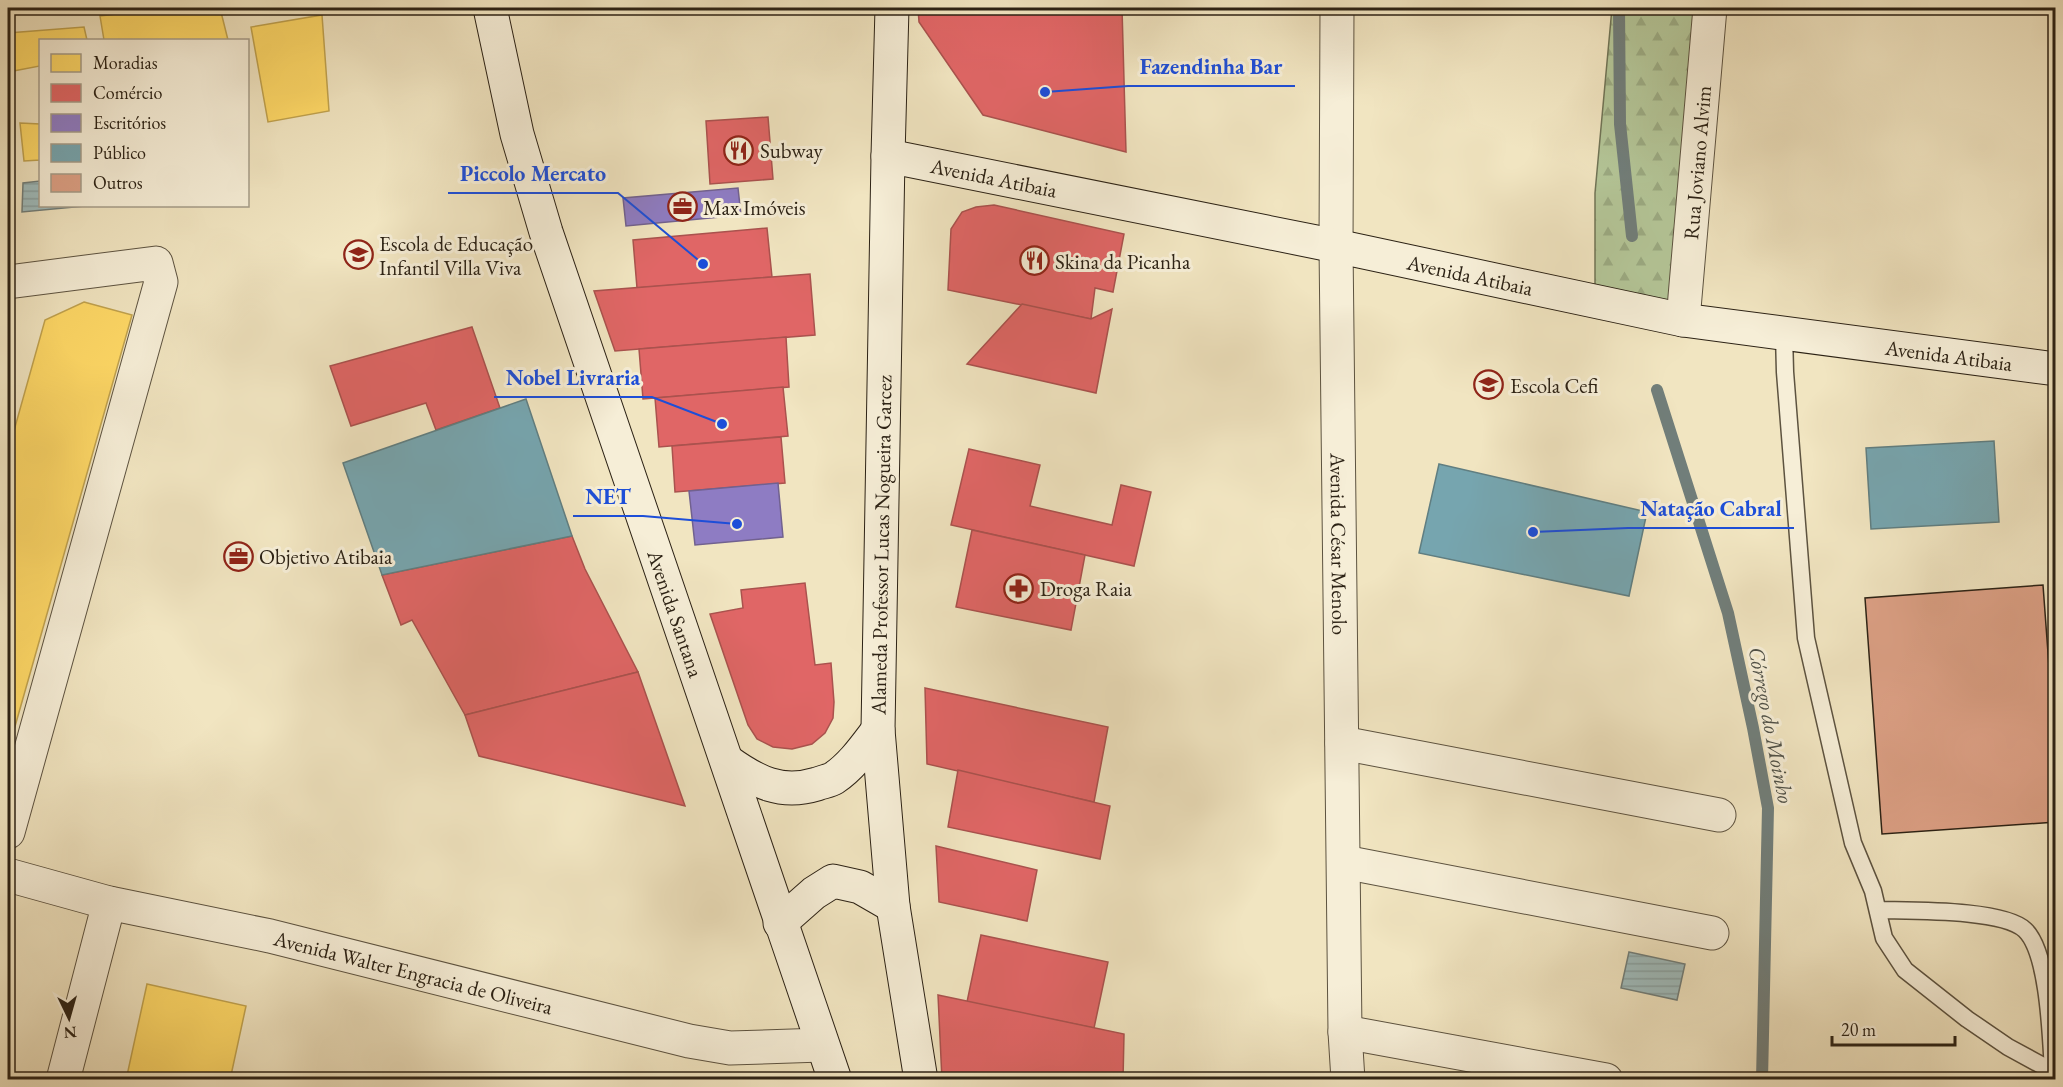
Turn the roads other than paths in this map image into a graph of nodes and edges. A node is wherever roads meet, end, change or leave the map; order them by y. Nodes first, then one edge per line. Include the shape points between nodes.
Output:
1 (490, 8) edge
2 (892, 8) edge
3 (1337, 8) edge
4 (1710, 8) edge
5 (888, 156) junction
6 (1336, 246) junction
7 (8, 282) edge
8 (1683, 320) junction
9 (1784, 334) junction
10 (2055, 369) edge
11 (878, 730) junction
12 (1342, 743) junction
13 (727, 761) junction
14 (1719, 815) dead end
15 (8, 832) edge
16 (1344, 862) junction
17 (8, 874) edge
18 (109, 903) junction
19 (893, 906) junction
20 (1878, 910) junction
21 (780, 923) junction
22 (1712, 933) dead end
23 (1345, 1032) junction
24 (822, 1045) junction
25 (2054, 1073) edge
26 (63, 1080) edge
27 (834, 1080) edge
28 (921, 1080) edge
29 (1348, 1080) edge
30 (1606, 1080) edge

1 - 13 street, Avenida Santana via 517,134 546,232
2 - 5 street, Alameda Professor Lucas Nogueira Garcez
3 - 6 street, Avenida César Menolo
4 - 8 street, Rua Joviano Alvim
5 - 6 street, Avenida Atibaia
5 - 11 street, Alameda Professor Lucas Nogueira Garcez
6 - 8 street, Avenida Atibaia
6 - 12 street, Avenida César Menolo
7 - 15 street via 156,263 161,282
8 - 9 street, Avenida Atibaia
9 - 10 street, Avenida Atibaia
9 - 20 lane via 1806,638 1853,843
11 - 13 street via 833,779 803,788 780,788 749,777
11 - 19 street, Alameda Professor Lucas Nogueira Garcez
12 - 14 street
12 - 16 street, Avenida César Menolo
13 - 21 street, Avenida Santana
16 - 22 street
16 - 23 street, Avenida César Menolo
17 - 18 street, Avenida Walter Engracia de Oliveira
18 - 24 street, Avenida Walter Engracia de Oliveira via 270,936 689,1041 730,1048
18 - 26 street
19 - 21 street via 860,887 833,881
19 - 28 street, Alameda Professor Lucas Nogueira Garcez
20 - 25 lane via 1884,938 1905,970 1967,1019
20 - 25 lane via 1993,916 2027,931 2039,955
21 - 24 street, Avenida Santana
23 - 29 street, Avenida César Menolo
23 - 30 street
24 - 27 street

